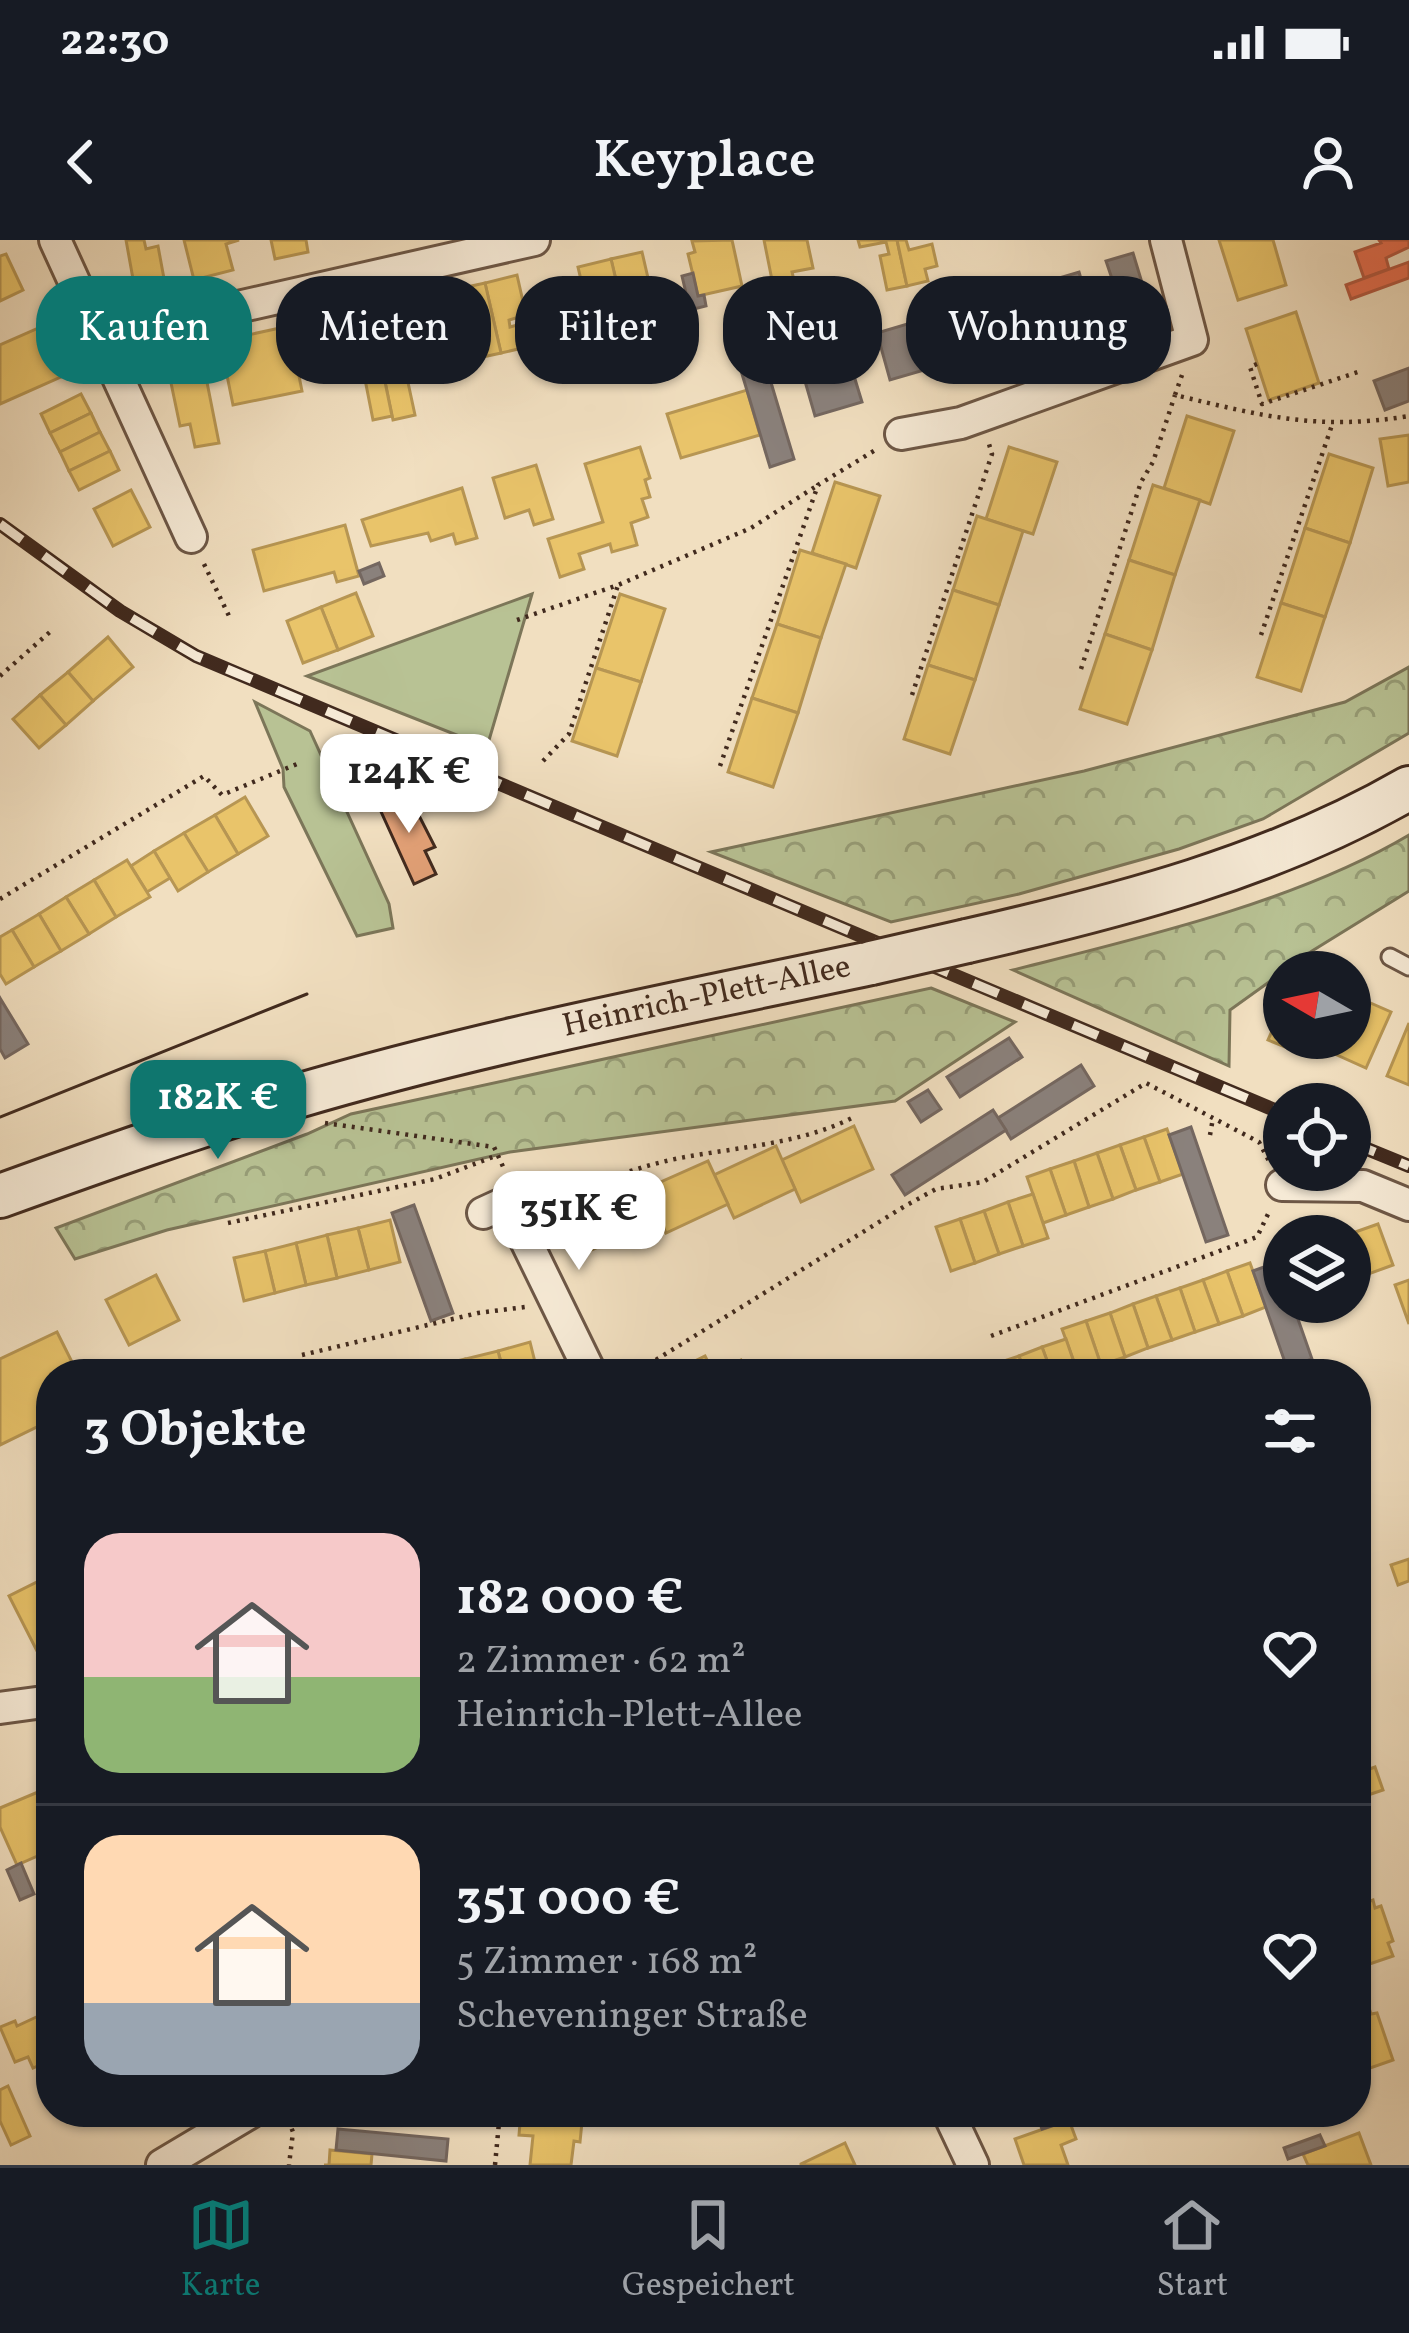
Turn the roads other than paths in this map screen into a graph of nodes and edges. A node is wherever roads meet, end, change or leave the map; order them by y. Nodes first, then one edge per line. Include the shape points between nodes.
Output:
1 (55, 240) edge
2 (534, 240) edge
3 (1166, 240) edge
4 (72, 276) edge
5 (252, 304) edge
6 (122, 384) edge
7 (901, 434) road end
8 (191, 537) road end
9 (1409, 788) edge
10 (1390, 957) dead end
11 (1409, 967) edge
12 (1371, 1189) edge
13 (0, 1196) edge
14 (1409, 1205) edge
15 (502, 1211) road end
16 (584, 1359) edge
17 (36, 1703) edge
18 (0, 1708) edge
19 (226, 2127) edge
20 (955, 2127) edge
21 (162, 2165) edge
22 (973, 2165) edge

1 - 4 street
2 - 5 street
3 - 7 street via 1192,340 979,416
6 - 8 street
9 - 13 main road, Heinrich-Plett-Allee, bridge via 1326,830 1137,900 292,1097
10 - 11 lane
12 - 14 street
15 - 16 street
17 - 18 street
19 - 21 street
20 - 22 street

